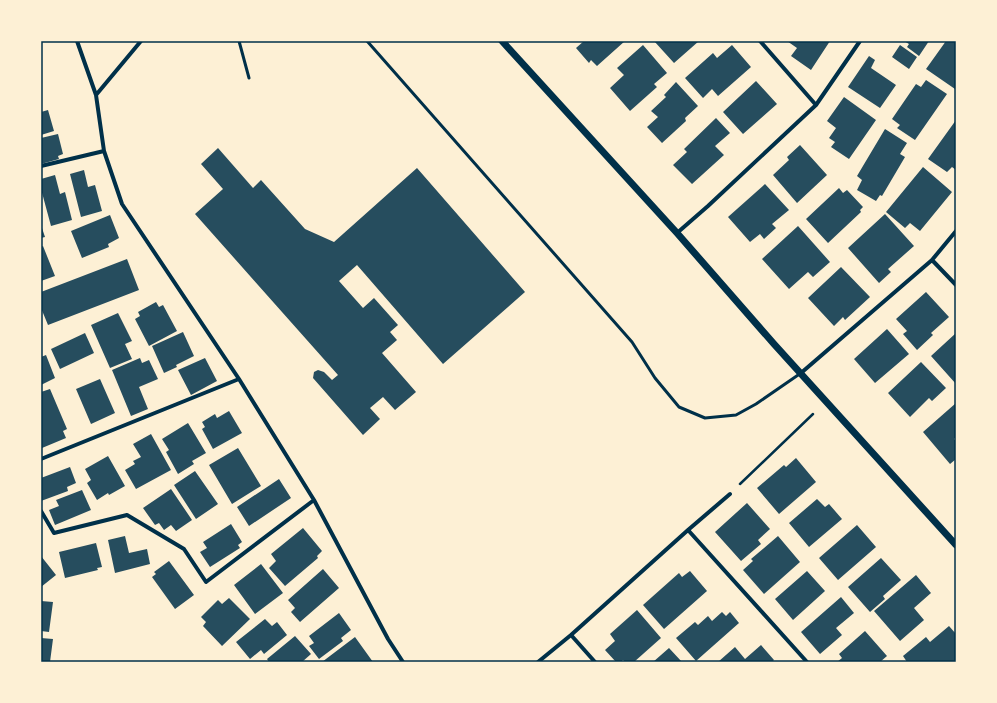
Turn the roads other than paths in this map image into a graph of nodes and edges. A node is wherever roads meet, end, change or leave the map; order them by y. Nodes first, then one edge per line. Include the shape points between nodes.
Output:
1 (78, 41) edge
2 (141, 41) edge
3 (239, 41) edge
4 (367, 41) edge
5 (502, 41) edge
6 (760, 41) edge
7 (860, 41) edge
8 (249, 78) dead end
9 (96, 95) junction
10 (816, 105) junction
11 (104, 150) junction
12 (41, 166) edge
13 (956, 231) edge
14 (677, 233) junction
15 (932, 260) junction
16 (956, 285) edge
17 (801, 373) junction
18 (239, 379) junction
19 (41, 459) edge
20 (730, 494) road end
21 (314, 500) junction
22 (41, 511) edge
23 (688, 530) junction
24 (956, 545) edge
25 (571, 635) junction
26 (403, 662) edge
27 (538, 662) edge
28 (595, 662) edge
29 (807, 662) edge

1 - 9 street
2 - 9 street
3 - 8 lane
4 - 17 lane via 632,342 655,378 679,407 705,418 736,415
5 - 14 street
6 - 10 street
7 - 10 street
9 - 11 street
10 - 14 street
11 - 12 street
11 - 18 street via 122,204
13 - 15 street
14 - 17 street
15 - 16 street
15 - 17 street
17 - 24 street
18 - 19 street
18 - 21 street
20 - 23 street
21 - 22 street via 206,582 184,548 127,515 54,533
21 - 26 street via 388,639
23 - 25 street
23 - 29 street
25 - 27 street
25 - 28 street

